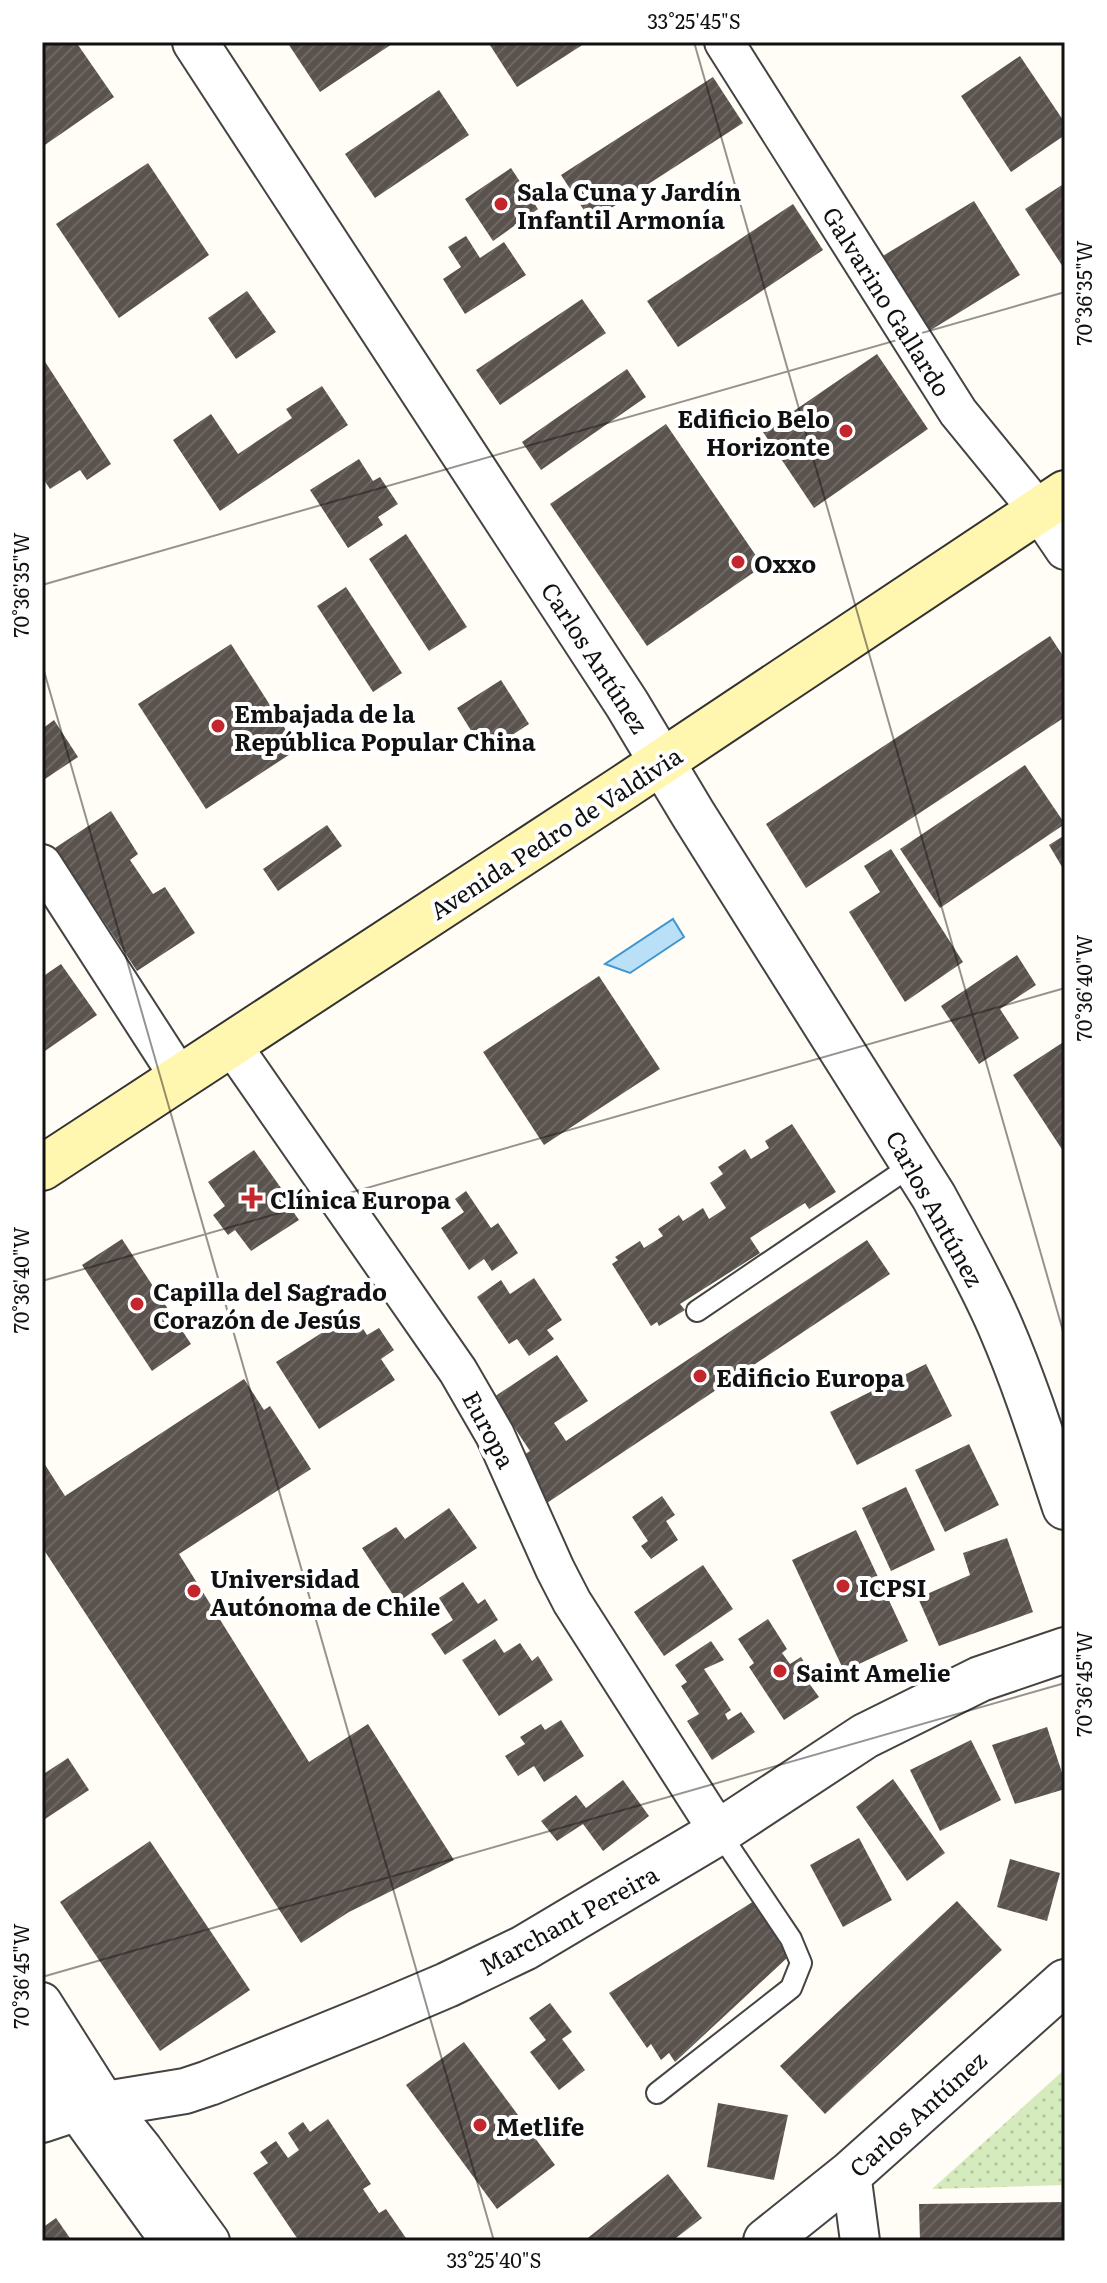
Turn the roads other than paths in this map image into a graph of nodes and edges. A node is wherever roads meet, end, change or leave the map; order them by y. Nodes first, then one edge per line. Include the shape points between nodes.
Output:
1 (195, 42) edge
2 (724, 42) edge
3 (1052, 501) edge
4 (1065, 550) edge
5 (662, 762) junction
6 (42, 864) edge
7 (231, 1044) junction
8 (180, 1078) junction
9 (914, 1164) junction
10 (42, 1168) edge
11 (697, 1311) dead end
12 (1065, 1507) edge
13 (1065, 1650) edge
14 (719, 1832) junction
15 (1065, 1982) edge
16 (42, 2002) edge
17 (42, 2059) edge
18 (657, 2093) dead end
19 (74, 2111) edge
20 (851, 2173) junction
21 (170, 2241) edge
22 (210, 2241) edge
23 (766, 2241) edge
24 (860, 2241) edge

1 - 5 street, Carlos Antúnez
2 - 3 street, Galvarino Gallardo via 958,412
3 - 4 street, Galvarino Gallardo
3 - 5 main road, Avenida Pedro de Valdivia
5 - 7 main road, Avenida Pedro de Valdivia
5 - 9 street, Carlos Antúnez
6 - 8 street
7 - 8 main road, Avenida Pedro de Valdivia
7 - 14 street, Europa via 458,1371 495,1435 572,1602
8 - 10 main road, Avenida Pedro de Valdivia
9 - 11 lane
9 - 12 street, Carlos Antúnez via 1001,1327
13 - 14 street, Marchant Pereira via 980,1679 891,1722
14 - 18 lane via 791,1939 801,1963 791,1988
14 - 19 street, Marchant Pereira via 524,1948 447,1985 209,2083
15 - 20 street, Carlos Antúnez
16 - 19 street
17 - 19 street
19 - 21 street
19 - 22 street via 143,2149
20 - 23 street, Carlos Antúnez
20 - 24 street

